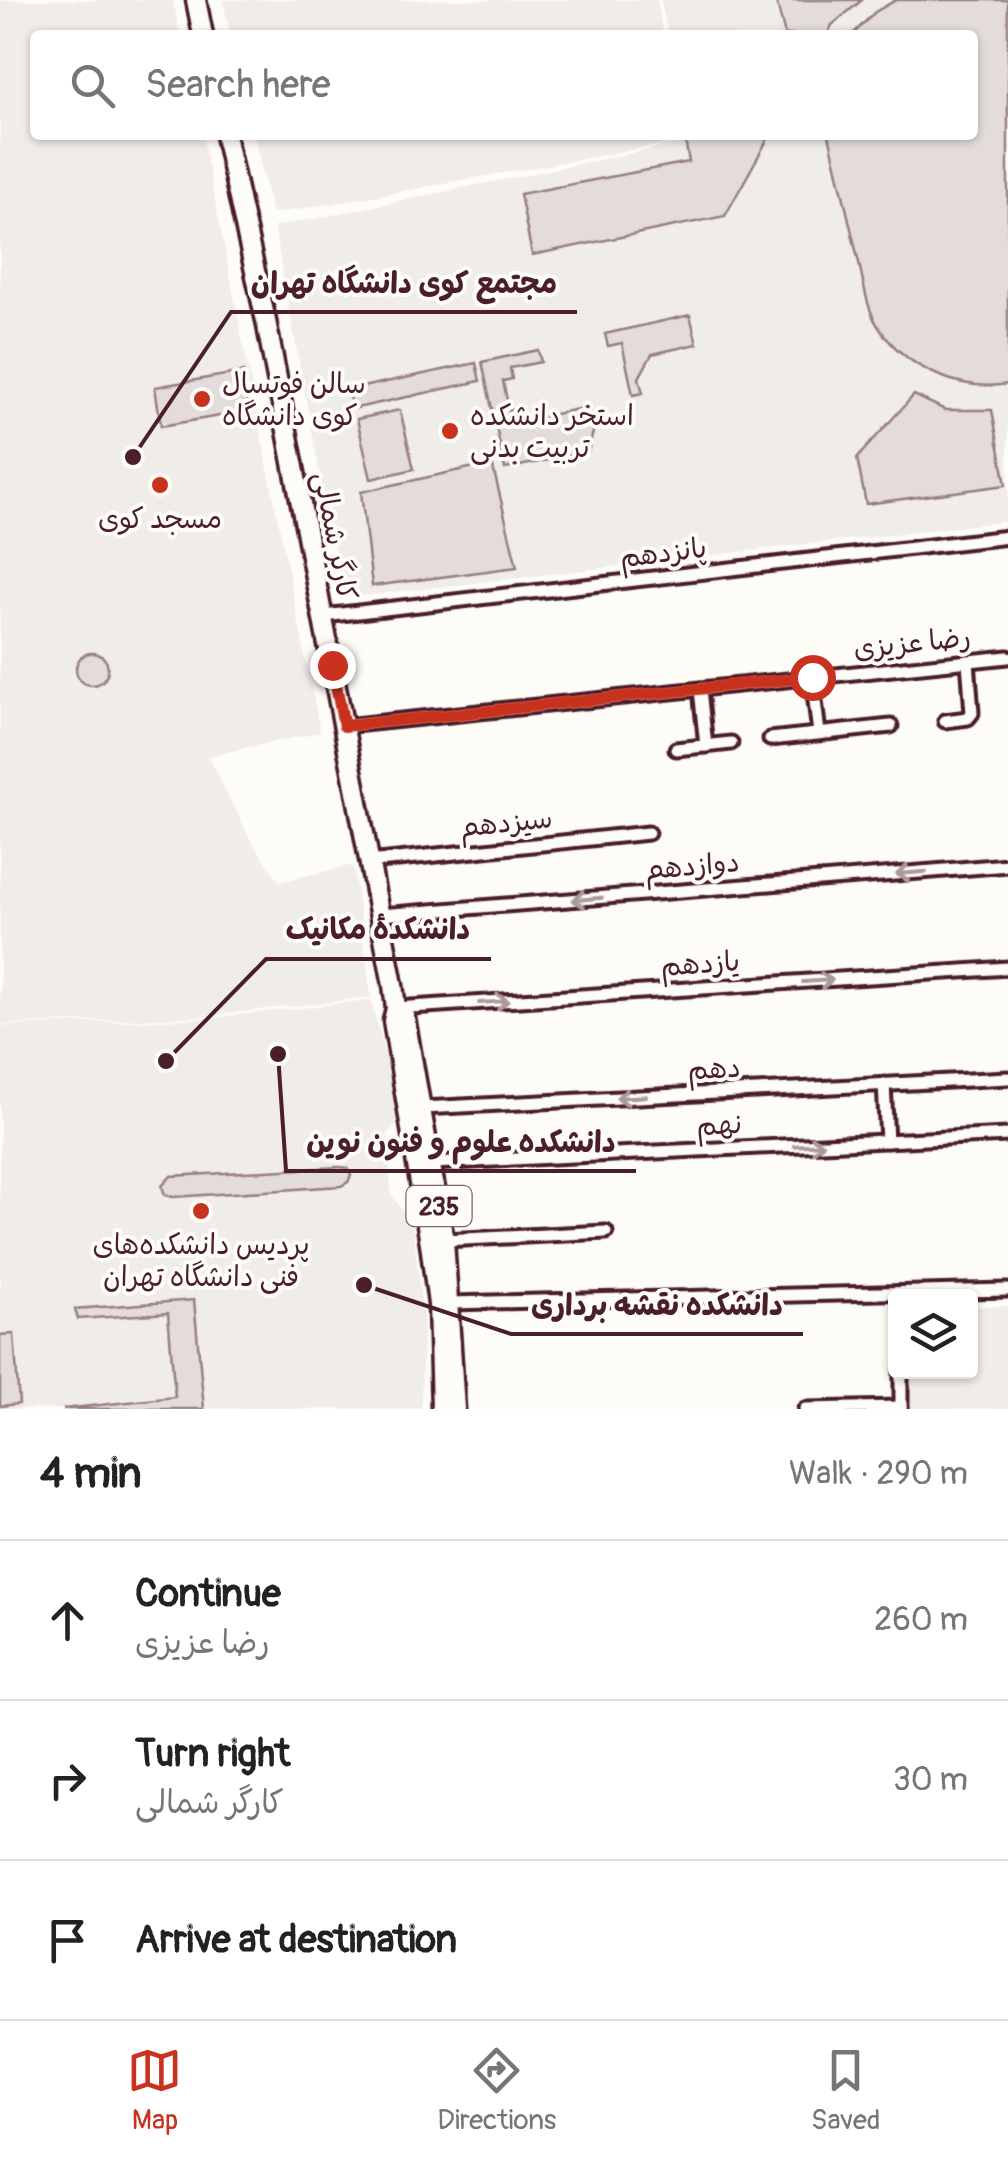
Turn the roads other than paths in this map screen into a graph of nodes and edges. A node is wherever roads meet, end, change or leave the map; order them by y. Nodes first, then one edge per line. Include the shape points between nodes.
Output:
1 (196, 0) edge
2 (202, 30) edge
3 (226, 140) edge
4 (1008, 537) edge
5 (324, 616) junction
6 (1008, 657) edge
7 (968, 661) junction
8 (812, 677) junction
9 (700, 689) junction
10 (945, 721) dead end
11 (344, 726) junction
12 (891, 726) dead end
13 (819, 734) junction
14 (770, 739) dead end
15 (731, 744) dead end
16 (706, 746) junction
17 (676, 749) dead end
18 (648, 833) dead end
19 (370, 862) junction
20 (1008, 865) edge
21 (380, 916) junction
22 (1008, 968) edge
23 (396, 1008) junction
24 (1008, 1078) edge
25 (884, 1084) junction
26 (420, 1128) junction
27 (1008, 1135) edge
28 (887, 1141) junction
29 (432, 1163) junction
30 (606, 1232) dead end
31 (444, 1240) junction
32 (1008, 1290) edge
33 (978, 1291) edge
34 (888, 1294) edge
35 (450, 1303) junction
36 (900, 1379) edge
37 (901, 1408) edge
38 (441, 1409) edge
39 (454, 1409) edge
40 (806, 1409) edge

1 - 2 main road
3 - 5 main road, کارگر شمالی / 235
4 - 5 street, پانزدهم
5 - 11 main road, کارگر شمالی / 235
6 - 7 street, رضا عزیزی
7 - 8 street, رضا عزیزی
7 - 10 street via 972,713
8 - 9 street, رضا عزیزی
8 - 13 street
9 - 11 street, رضا عزیزی
9 - 16 street
11 - 19 main road, کارگر شمالی / 235
12 - 13 street
13 - 14 street
15 - 16 street
16 - 17 street
18 - 19 street, سیزدهم
19 - 21 main road, کارگر شمالی / 235
20 -> 21 street, دوازدهم
21 - 23 main road, کارگر شمالی / 235
23 -> 22 street, یازدهم
23 - 26 main road, کارگر شمالی / 235 via 392,1021
24 - 25 street, دهم
25 -> 26 street, دهم
25 - 28 street
26 - 29 main road, کارگر شمالی / 235
26 - 38 main road, کارگر شمالی / 235
27 - 28 street, نهم
29 -> 28 street, نهم
29 - 31 main road, کارگر شمالی / 235
30 - 31 street
31 - 35 main road, کارگر شمالی / 235
32 - 33 street
34 - 35 street
35 - 39 main road, کارگر شمالی / 235
36 - 37 street
37 - 40 street

